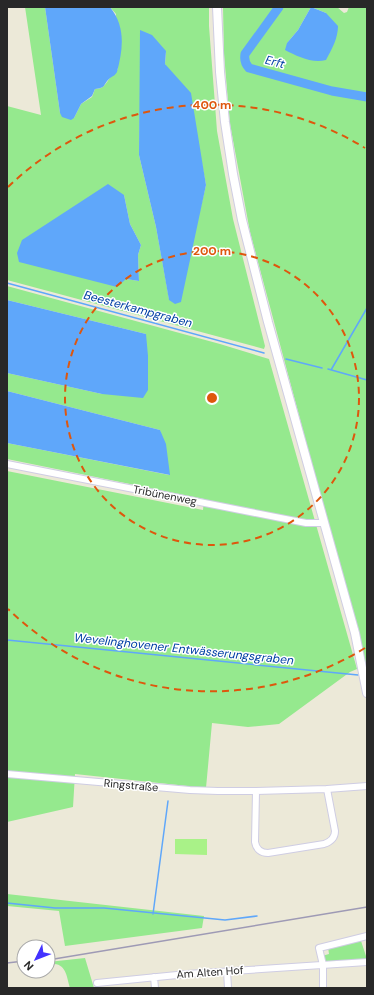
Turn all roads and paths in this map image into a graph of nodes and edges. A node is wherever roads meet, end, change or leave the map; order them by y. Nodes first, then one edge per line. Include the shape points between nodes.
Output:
1 (217, 7) edge
2 (7, 464) edge
3 (324, 523) junction
4 (367, 693) edge
5 (7, 774) edge
6 (367, 786) edge
7 (327, 789) junction
8 (256, 791) junction
9 (367, 936) edge
10 (367, 962) edge
11 (323, 965) junction
12 (227, 971) junction
13 (154, 977) junction
14 (97, 983) dead end
15 (155, 988) edge
16 (228, 988) edge
17 (323, 988) edge

1 - 3 street via 224,117 239,208
2 - 3 street, Tribünenweg via 306,523
3 - 4 street via 355,633
5 - 8 street, Ringstraße via 190,790
6 - 7 street, Ringstraße
7 - 8 street, Ringstraße
7 - 8 street via 334,831 332,840 324,844 266,853 258,849 255,842
9 - 11 street via 319,948
10 - 11 street, Am Alten Hof
11 - 12 street, Am Alten Hof
11 - 17 street
12 - 13 street, Am Alten Hof
12 - 16 street
13 - 14 street, Am Alten Hof
13 - 15 street

